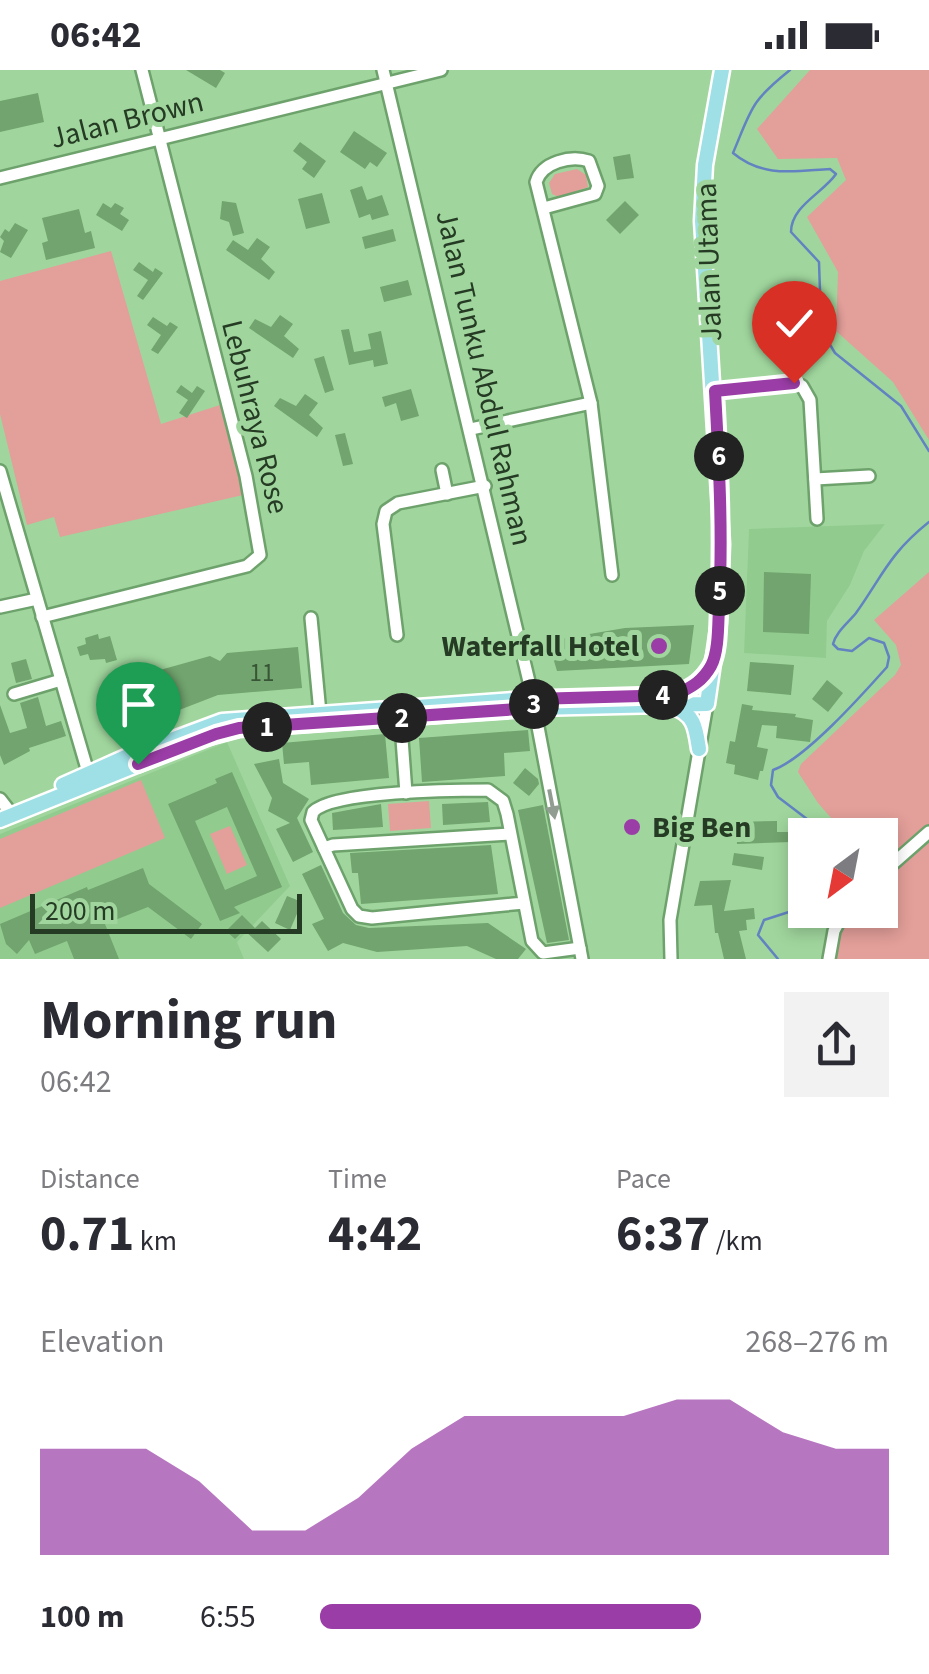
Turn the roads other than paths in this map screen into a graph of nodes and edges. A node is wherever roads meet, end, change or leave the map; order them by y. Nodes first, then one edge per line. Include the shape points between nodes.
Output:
1 (142, 70) edge
2 (441, 70) edge
3 (722, 70) edge
4 (385, 76) edge
5 (160, 137) junction
6 (0, 178) edge
7 (544, 208) junction
8 (715, 391) junction
9 (591, 403) junction
10 (471, 429) junction
11 (442, 470) dead end
12 (0, 471) edge
13 (869, 476) dead end
14 (814, 478) junction
15 (484, 486) junction
16 (447, 494) junction
17 (817, 518) dead end
18 (612, 575) dead end
19 (37, 599) junction
20 (0, 607) edge
21 (42, 617) junction
22 (311, 618) dead end
23 (398, 635) dead end
24 (713, 664) junction
25 (61, 680) junction
26 (14, 694) dead end
27 (676, 695) junction
28 (708, 699) junction
29 (534, 703) junction
30 (662, 704) junction
31 (320, 713) junction
32 (400, 713) junction
33 (699, 749) junction
34 (90, 778) junction
35 (406, 793) junction
36 (2, 809) edge
37 (929, 832) edge
38 (510, 834) junction
39 (324, 848) junction
40 (898, 859) edge
41 (524, 903) junction
42 (835, 928) edge
43 (581, 954) edge
44 (672, 959) edge
45 (830, 959) edge

1 - 5 street, Lebuhraya Rose
2 - 4 street, Jalan Brown
3 - 8 main road, Jalan Utama via 702,221
4 - 5 street, Jalan Brown
4 - 10 street, Jalan Tunku Abdul Rahman
5 - 6 street, Jalan Brown
5 - 21 street, Lebuhraya Rose via 260,555 247,566
7 - 7 street via 595,194 590,161 539,172
7 - 9 street
8 - 14 street via 802,386 810,400
8 - 24 main road, Jalan Utama via 722,544
9 - 10 street
9 - 18 street
10 - 15 street, Jalan Tunku Abdul Rahman
11 - 16 street
12 - 19 street
13 - 14 street
14 - 17 street
15 - 16 street
15 - 29 street, Jalan Tunku Abdul Rahman
16 - 23 street via 398,503 383,518
19 - 20 street
19 - 21 street
21 - 25 street
22 - 31 street
24 - 27 main road via 696,685
24 - 28 main road, Jalan Utama
25 - 26 street
25 - 34 street
27 - 28 main road
27 - 29 main road
28 - 30 main road
28 - 33 street
29 - 30 main road
29 - 32 main road
29 -> 43 street, Jalan Tunku Abdul Rahman
30 - 33 main road via 690,717
31 - 32 main road
31 - 34 main road via 222,721
32 - 34 main road via 225,731
32 - 35 street
33 - 44 street via 670,920
34 - 36 main road
35 - 38 street via 488,790 503,801
35 - 39 street via 318,806 311,820
37 - 40 street
38 - 39 street
38 - 41 street
39 - 41 street via 352,909 366,918
41 - 43 street via 536,949
42 - 45 street

